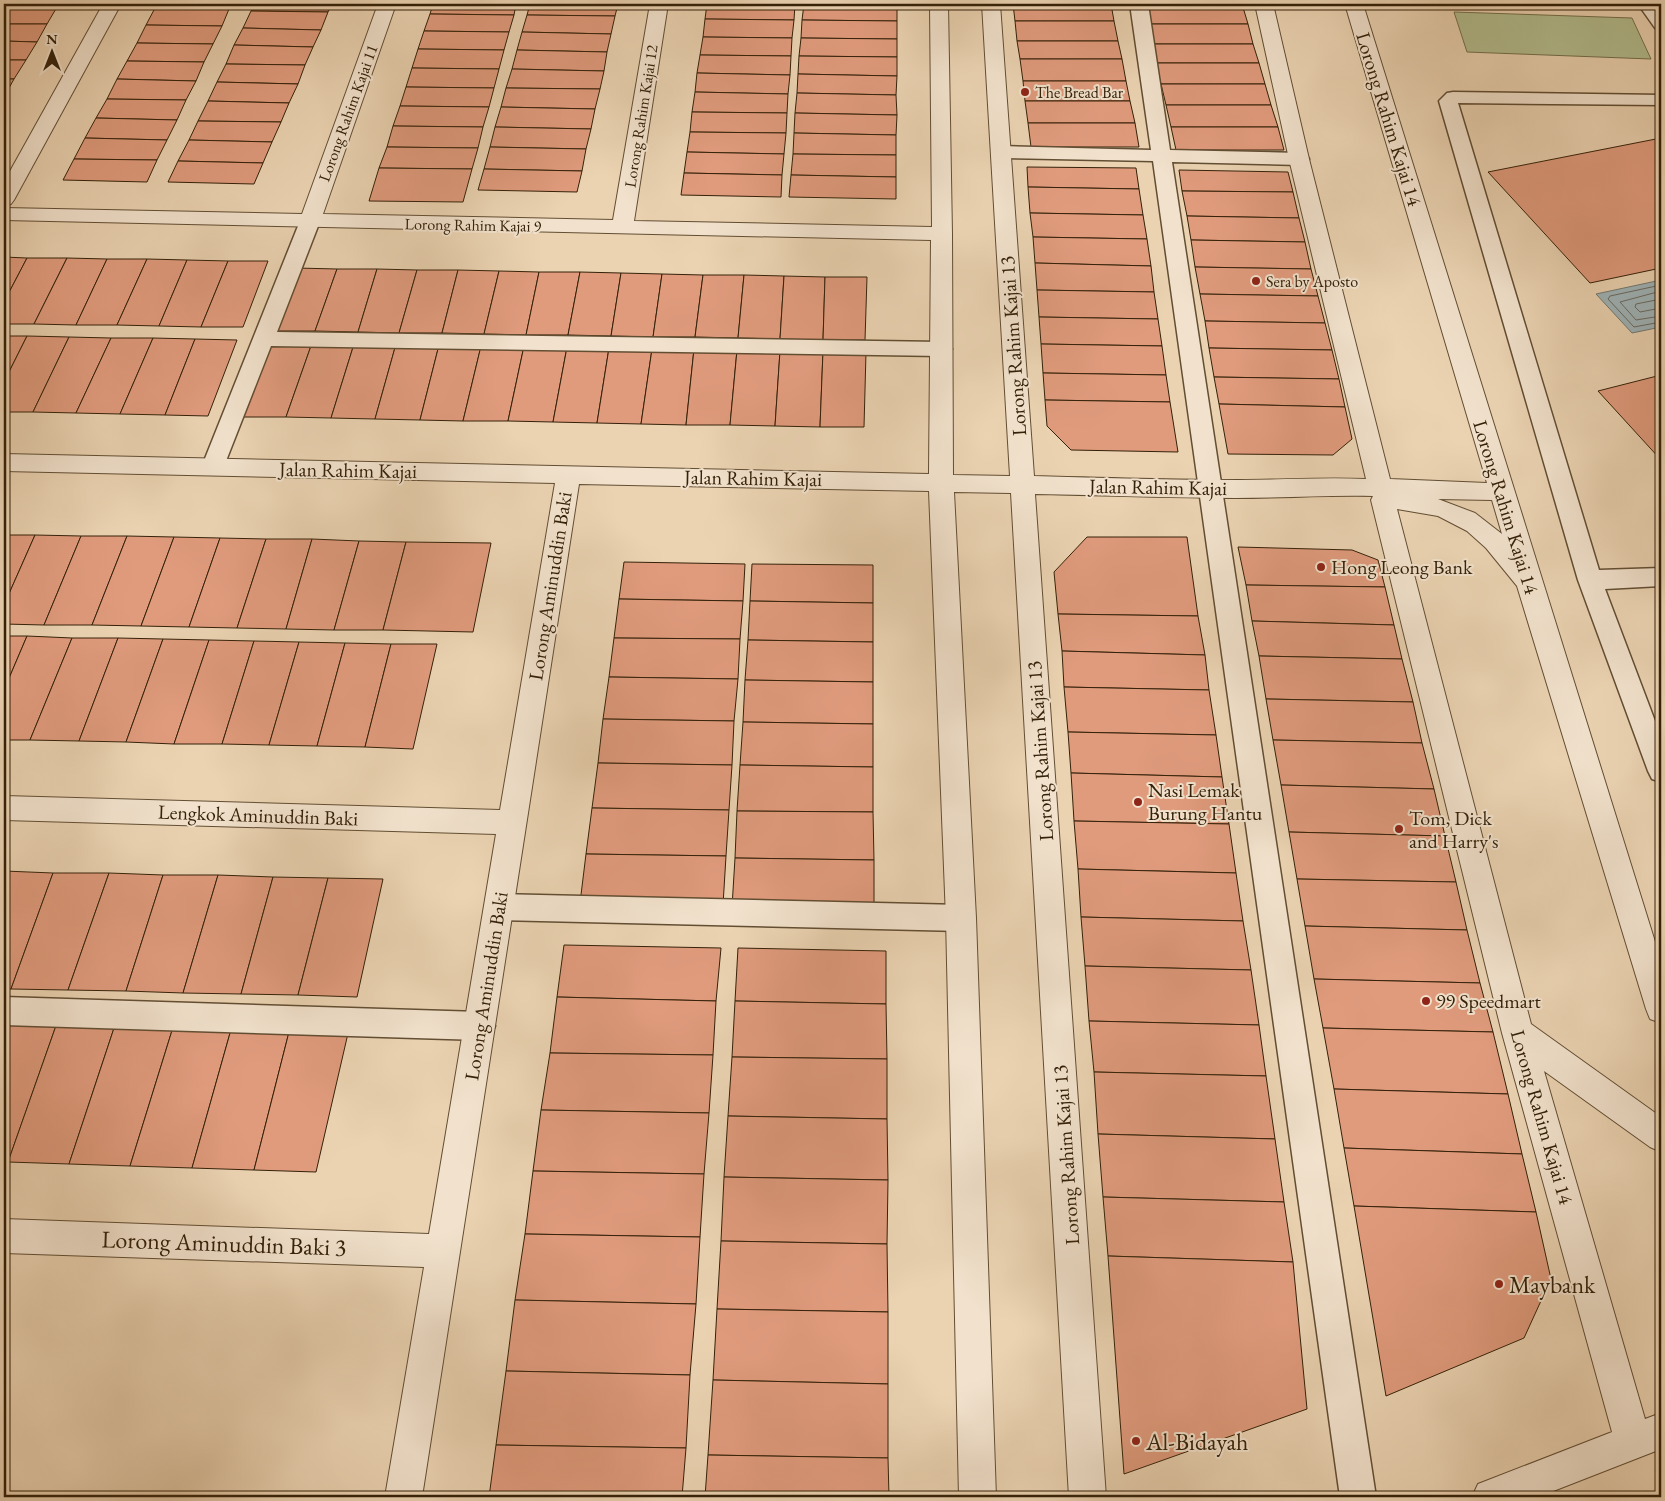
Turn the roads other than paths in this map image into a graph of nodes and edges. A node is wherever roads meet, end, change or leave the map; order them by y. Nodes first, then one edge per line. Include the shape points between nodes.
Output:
1 (112, 4) edge
2 (387, 4) edge
3 (659, 4) edge
4 (938, 4) edge
5 (991, 4) edge
6 (1139, 4) edge
7 (1264, 4) edge
8 (1354, 4) edge
9 (1646, 4) edge
10 (1661, 24) edge
11 (1661, 100) edge
12 (1001, 152) junction
13 (1161, 156) junction
14 (1299, 159) junction
15 (4, 200) edge
16 (4, 214) edge
17 (310, 221) junction
18 (622, 228) junction
19 (942, 234) junction
20 (264, 338) junction
21 (941, 349) junction
22 (4, 462) edge
23 (213, 466) junction
24 (568, 474) junction
25 (941, 483) junction
26 (1022, 485) junction
27 (1210, 488) junction
28 (1502, 492) junction
29 (1381, 494) junction
30 (1661, 578) edge
31 (1590, 580) junction
32 (1530, 585) junction
33 (1661, 771) edge
34 (4, 808) edge
35 (512, 822) junction
36 (498, 907) junction
37 (961, 918) junction
38 (1661, 1009) edge
39 (4, 1011) edge
40 (480, 1026) junction
41 (1518, 1033) junction
42 (1661, 1136) edge
43 (4, 1236) edge
44 (444, 1251) junction
45 (1647, 1436) edge
46 (404, 1497) edge
47 (978, 1497) edge
48 (1088, 1497) edge
49 (1358, 1497) edge
50 (1491, 1497) edge

1 - 15 street
2 - 17 street, Lorong Rahim Kajai 11
3 - 18 street, Lorong Rahim Kajai 12
4 - 19 street
5 - 12 street, Lorong Rahim Kajai 13
6 - 13 lane
7 - 14 street, Lorong Rahim Kajai 14
8 - 28 street, Lorong Rahim Kajai 14
9 - 10 lane
11 - 31 lane via 1452,97 1448,101
12 - 13 lane
12 - 26 street, Lorong Rahim Kajai 13
13 - 14 lane
13 - 27 lane
14 - 29 street, Lorong Rahim Kajai 14
16 - 17 street, Lorong Rahim Kajai 9
17 - 18 street, Lorong Rahim Kajai 9
17 - 20 lane
18 - 19 street, Lorong Rahim Kajai 9
19 - 21 street
20 - 21 lane
20 - 23 lane
21 - 25 street
22 - 23 street, Jalan Rahim Kajai
23 - 24 street, Jalan Rahim Kajai
24 - 25 street, Jalan Rahim Kajai
24 - 35 street, Lorong Aminuddin Baki
25 - 26 street, Jalan Rahim Kajai
25 - 37 street
26 - 27 street, Jalan Rahim Kajai
26 - 48 street, Lorong Rahim Kajai 13
27 - 29 street, Jalan Rahim Kajai via 1282,490 1324,496
27 - 49 lane
28 - 29 street
28 - 32 street, Lorong Rahim Kajai 14
29 - 32 street via 1458,515 1484,531
29 - 41 street, Lorong Rahim Kajai 14
30 - 31 lane
31 - 33 lane
32 - 38 street, Lorong Rahim Kajai 14
34 - 35 street, Lengkok Aminuddin Baki
35 - 36 street, Lorong Aminuddin Baki
36 - 37 lane
36 - 40 street, Lorong Aminuddin Baki
37 - 47 street
39 - 40 lane
40 - 44 street, Lorong Aminuddin Baki
41 - 42 street
41 - 45 street, Lorong Rahim Kajai 14
43 - 44 street, Lorong Aminuddin Baki 3
44 - 46 street, Lorong Aminuddin Baki
45 - 50 street

